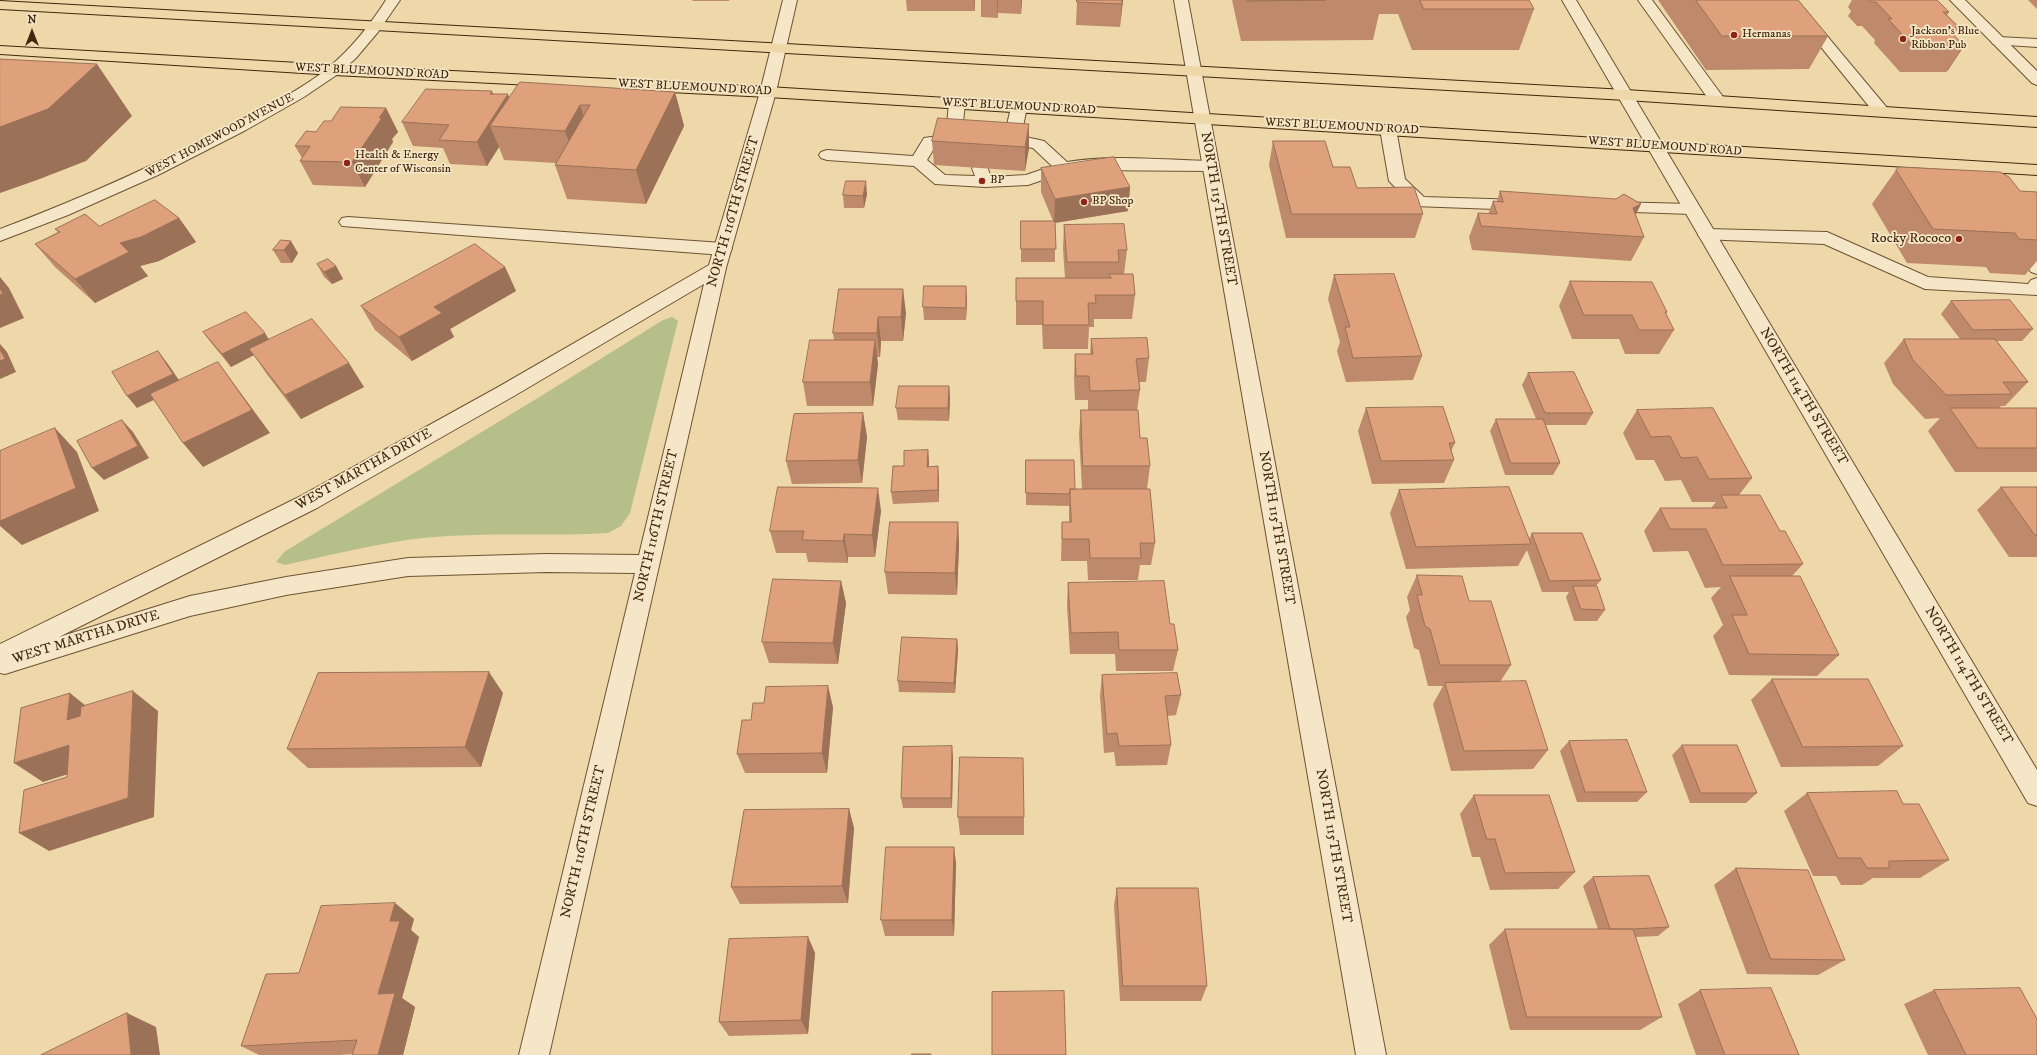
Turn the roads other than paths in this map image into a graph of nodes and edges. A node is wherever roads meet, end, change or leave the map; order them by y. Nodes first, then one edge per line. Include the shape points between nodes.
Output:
1 (393, 0) edge
2 (790, 0) edge
3 (1181, 0) edge
4 (1569, 0) edge
5 (1645, 0) edge
6 (1790, 0) edge
7 (1957, 0) edge
8 (0, 5) edge
9 (377, 26) junction
10 (1998, 41) junction
11 (2037, 43) edge
12 (779, 48) junction
13 (0, 50) edge
14 (334, 70) junction
15 (1195, 72) junction
16 (2036, 79) edge
17 (768, 92) junction
18 (1626, 95) junction
19 (1718, 101) junction
20 (957, 104) junction
21 (1019, 107) junction
22 (1882, 112) junction
23 (1202, 118) junction
24 (2037, 122) edge
25 (1388, 129) junction
26 (954, 138) junction
27 (1012, 139) junction
28 (1655, 146) junction
29 (827, 156) dead end
30 (918, 161) junction
31 (1210, 166) junction
32 (1967, 166) junction
33 (1063, 168) junction
34 (2037, 170) edge
35 (1979, 183) edge
36 (1537, 205) edge
37 (1591, 206) edge
38 (1692, 209) junction
39 (348, 222) dead end
40 (0, 235) edge
41 (1707, 235) junction
42 (2026, 252) edge
43 (720, 259) junction
44 (2037, 268) edge
45 (2037, 284) edge
46 (649, 564) junction
47 (0, 655) edge
48 (0, 666) edge
49 (2037, 794) edge
50 (534, 1055) edge
51 (1371, 1055) edge

1 - 9 street, WEST HOMEWOOD AVENUE
2 - 12 street, NORTH 116TH STREET
3 - 15 street, NORTH 115TH STREET
4 - 18 street, NORTH 114TH STREET
5 - 19 street
6 - 22 street
7 - 10 street
8 - 9 main road
9 - 12 main road
9 - 14 street, WEST HOMEWOOD AVENUE
10 - 11 street
10 - 16 street
12 - 15 main road
12 - 17 street, NORTH 116TH STREET
13 - 14 main road, WEST BLUEMOUND ROAD
14 - 17 main road, WEST BLUEMOUND ROAD
14 - 40 street, WEST HOMEWOOD AVENUE via 307,89 190,154 54,216
15 - 18 main road
15 - 23 street, NORTH 115TH STREET
17 - 20 main road, WEST BLUEMOUND ROAD
17 - 43 street, NORTH 116TH STREET
18 - 19 main road
18 - 28 street, NORTH 114TH STREET
19 - 22 main road
20 - 21 main road, WEST BLUEMOUND ROAD
20 - 26 street
21 - 23 main road, WEST BLUEMOUND ROAD
21 - 27 street
22 - 24 main road
23 - 25 main road, WEST BLUEMOUND ROAD
23 - 31 street, NORTH 115TH STREET
25 - 28 main road, WEST BLUEMOUND ROAD
25 - 36 street via 1397,181 1420,202
26 - 27 street
26 - 30 street via 930,141
27 - 33 street via 1038,144
28 - 32 main road, WEST BLUEMOUND ROAD
28 - 38 street, NORTH 114TH STREET
29 - 30 street
30 - 33 street via 940,180 983,175 1028,180
31 - 33 street via 1131,164
31 - 51 street, NORTH 115TH STREET
32 - 34 main road, WEST BLUEMOUND ROAD
32 - 35 street
37 - 38 street
38 - 41 street, NORTH 114TH STREET
39 - 43 street
41 - 45 street via 1828,238 1925,284 2033,290
41 - 49 street, NORTH 114TH STREET
42 - 44 street
43 - 46 street, NORTH 116TH STREET
43 - 47 street, WEST MARTHA DRIVE via 500,395 309,502
46 - 48 street, WEST MARTHA DRIVE via 546,563 408,567 286,586 190,606
46 - 50 street, NORTH 116TH STREET

